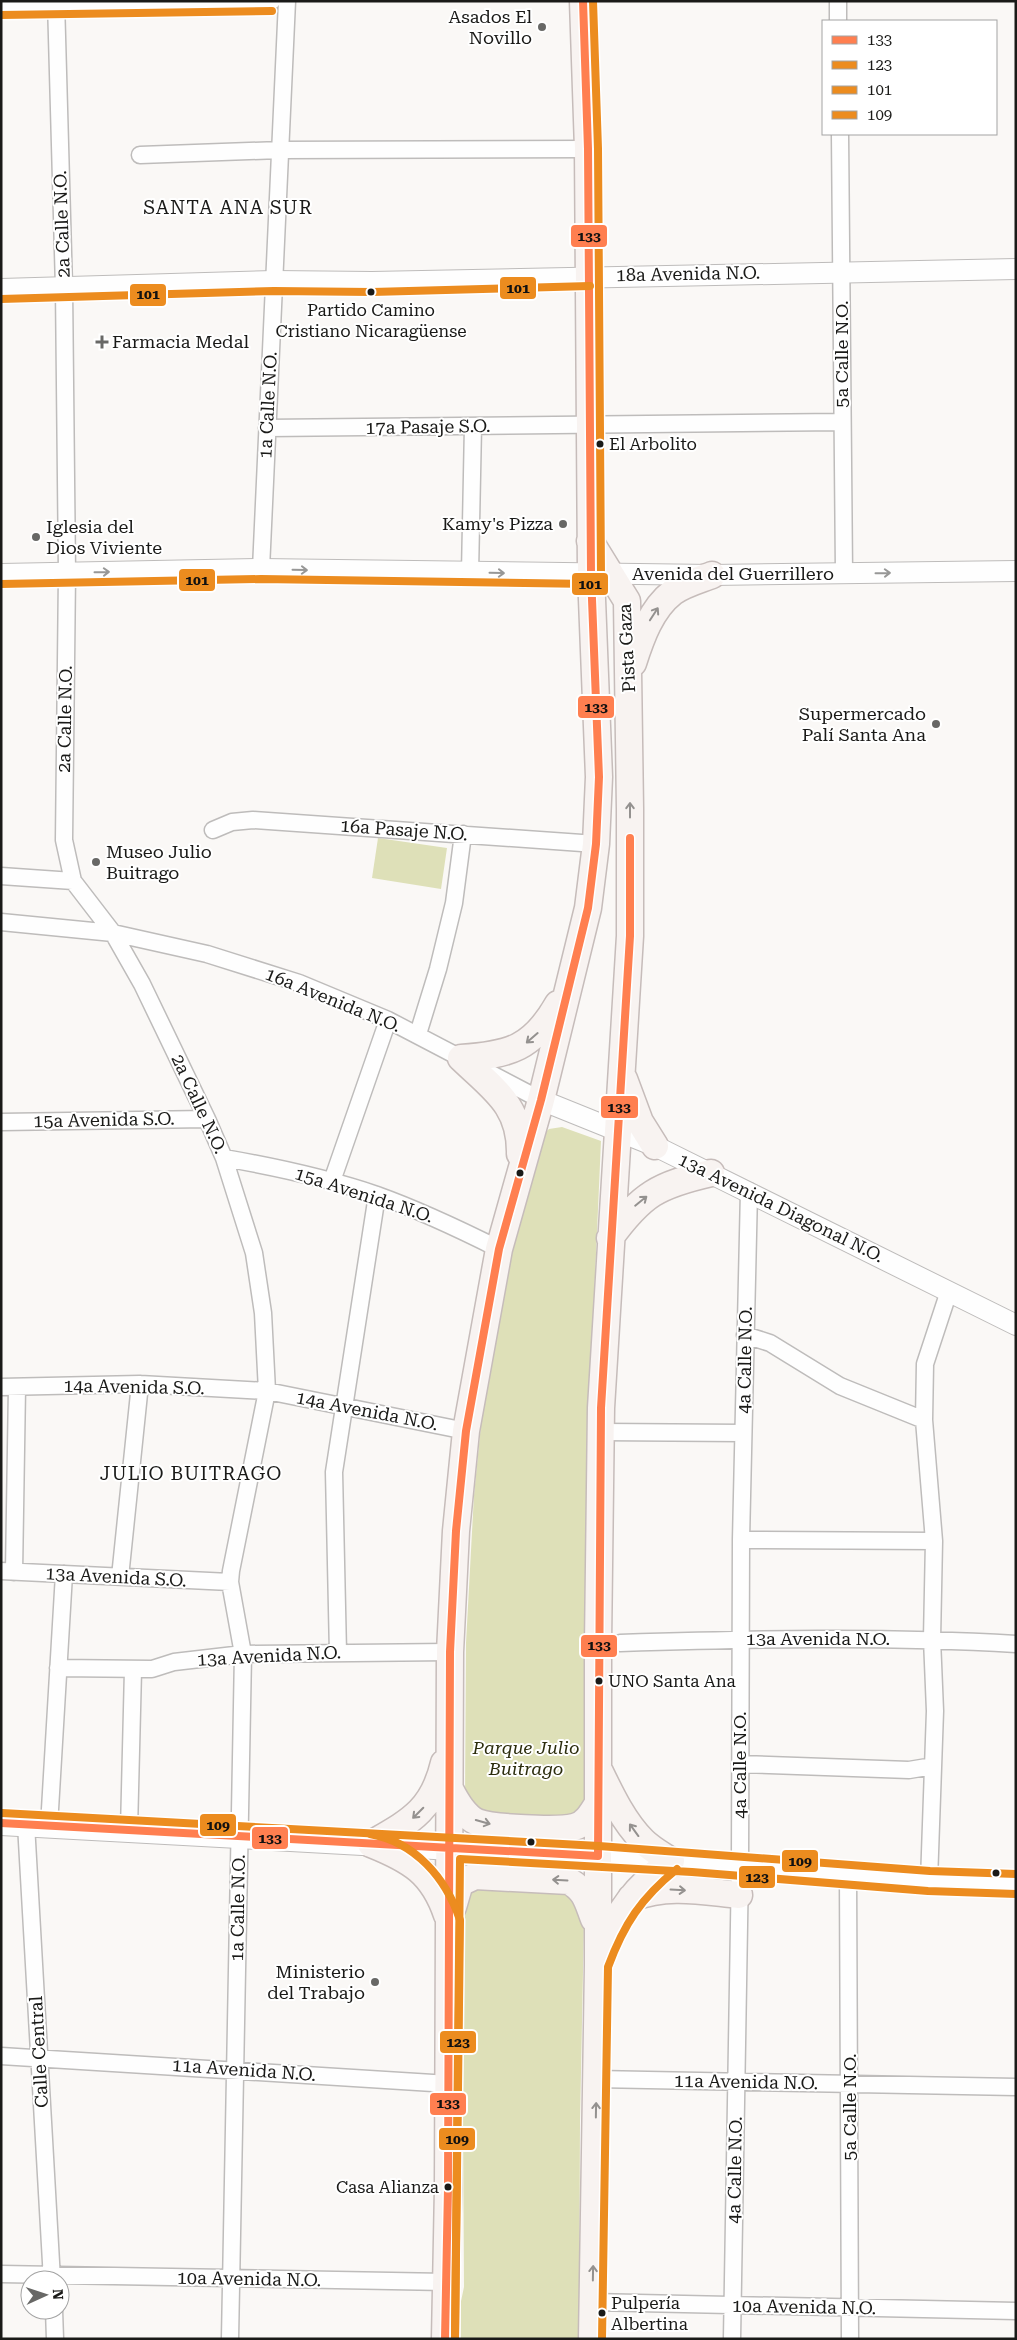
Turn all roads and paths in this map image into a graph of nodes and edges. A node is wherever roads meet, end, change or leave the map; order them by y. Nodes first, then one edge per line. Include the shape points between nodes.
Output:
1 (272, 1) edge
2 (287, 1) edge
3 (583, 1) edge
4 (838, 1) edge
5 (56, 3) edge
6 (1, 5) edge
7 (838, 20) edge
8 (840, 135) edge
9 (588, 149) junction
10 (280, 150) junction
11 (140, 155) dead end
12 (1016, 269) edge
13 (842, 271) junction
14 (590, 276) junction
15 (274, 281) junction
16 (64, 288) junction
17 (1, 289) edge
18 (842, 422) junction
19 (589, 424) junction
20 (473, 426) junction
21 (267, 428) junction
22 (260, 569) junction
23 (1016, 571) edge
24 (470, 572) junction
25 (67, 573) junction
26 (844, 573) junction
27 (1, 574) edge
28 (601, 574) junction
29 (712, 575) junction
30 (630, 675) junction
31 (213, 830) dead end
32 (464, 834) junction
33 (596, 844) junction
34 (1, 876) edge
35 (73, 881) junction
36 (1, 922) edge
37 (112, 934) junction
38 (570, 984) junction
39 (388, 1020) junction
40 (418, 1034) junction
41 (461, 1058) junction
42 (621, 1068) junction
43 (541, 1100) junction
44 (206, 1119) junction
45 (1, 1122) edge
46 (617, 1130) junction
47 (655, 1146) junction
48 (224, 1158) junction
49 (711, 1173) junction
50 (520, 1175) junction
51 (332, 1181) junction
52 (749, 1191) junction
53 (377, 1196) junction
54 (610, 1238) junction
55 (499, 1249) junction
56 (948, 1291) junction
57 (1016, 1325) edge
58 (745, 1335) junction
59 (140, 1384) junction
60 (9, 1387) edge
61 (267, 1391) junction
62 (345, 1406) junction
63 (924, 1420) junction
64 (466, 1431) junction
65 (600, 1432) junction
66 (743, 1433) junction
67 (741, 1540) junction
68 (934, 1541) junction
69 (8, 1572) edge
70 (64, 1574) junction
71 (120, 1577) junction
72 (230, 1582) junction
73 (741, 1639) junction
74 (932, 1639) junction
75 (620, 1643) dead end
76 (1016, 1644) edge
77 (450, 1652) junction
78 (338, 1653) junction
79 (243, 1654) junction
80 (58, 1668) junction
81 (134, 1670) junction
82 (450, 1738) junction
83 (740, 1764) junction
84 (933, 1766) junction
85 (598, 1768) junction
86 (450, 1789) junction
87 (598, 1803) junction
88 (1, 1823) edge
89 (26, 1824) junction
90 (50, 1826) junction
91 (129, 1830) junction
92 (239, 1836) junction
93 (371, 1844) junction
94 (450, 1848) junction
95 (598, 1856) junction
96 (671, 1861) junction
97 (740, 1866) junction
98 (848, 1874) junction
99 (930, 1881) junction
100 (1016, 1884) edge
101 (739, 1895) junction
102 (631, 1898) junction
103 (450, 1922) junction
104 (598, 1928) junction
105 (598, 1965) junction
106 (1, 2056) edge
107 (40, 2058) junction
108 (234, 2069) junction
109 (596, 2078) junction
110 (736, 2082) junction
111 (449, 2084) junction
112 (850, 2085) junction
113 (1016, 2087) edge
114 (52, 2270) edge
115 (1, 2274) edge
116 (20, 2275) edge
117 (70, 2277) edge
118 (230, 2278) junction
119 (446, 2282) junction
120 (592, 2302) junction
121 (733, 2305) junction
122 (850, 2308) junction
123 (1016, 2311) edge
124 (54, 2320) edge
125 (55, 2339) edge
126 (230, 2339) edge
127 (445, 2339) edge
128 (592, 2339) edge
129 (732, 2339) edge
130 (850, 2339) edge

1 - 5 street
2 - 10 street, 1a Calle N.O.
3 - 9 main road
4 - 7 street
5 - 6 street
5 - 16 street, 2a Calle N.O.
8 - 13 street, 5a Calle N.O.
9 - 10 street
9 - 14 main road
10 - 11 street
10 - 15 street, 1a Calle N.O.
12 - 13 street, 18a Avenida N.O.
13 - 14 street, 18a Avenida N.O.
13 - 18 street, 5a Calle N.O.
14 - 15 street, 18a Avenida N.O. via 372,282
14 - 19 main road
15 - 16 street, 18a Avenida N.O.
15 - 21 street, 1a Calle N.O.
16 - 17 street, 18a Avenida N.O.
16 - 25 street, 2a Calle N.O.
18 - 19 street, 17a Pasaje S.O.
18 - 26 street, 5a Calle N.O.
19 - 20 street, 17a Pasaje S.O.
19 - 28 main road, Pista Gaza via 590,541
20 - 21 street, 17a Pasaje S.O.
20 - 24 street
21 - 22 street, 1a Calle N.O.
22 -> 24 street, Avenida del Guerrillero
25 -> 22 street, Avenida del Guerrillero
26 -> 23 street, Avenida del Guerrillero
24 -> 28 street, Avenida del Guerrillero
25 - 27 street, Avenida del Guerrillero
25 - 35 street, 2a Calle N.O. via 64,840
26 - 29 street, Avenida del Guerrillero
28 - 29 street, Avenida del Guerrillero
28 - 30 main road, Pista Gaza via 627,601
28 - 33 main road, Pista Gaza
30 -> 29 main road via 644,632 665,599 678,589
42 -> 30 main road, Pista Gaza via 630,936
31 - 32 street, 16a Pasaje N.O. via 232,822 253,820
32 - 33 street, 16a Pasaje N.O.
32 - 40 street via 454,903
33 - 38 main road, Pista Gaza via 588,908
34 - 35 street
35 - 37 street, 2a Calle N.O.
36 - 37 street, 16a Avenida N.O.
37 - 39 street, 16a Avenida N.O. via 234,962 299,983
37 - 44 street, 2a Calle N.O. via 142,984
38 -> 41 main road via 546,1024 526,1043 498,1054
38 - 43 main road, Pista Gaza
39 - 40 street, 16a Avenida N.O.
39 - 51 street
40 - 41 street, 16a Avenida N.O.
41 - 43 street, 16a Avenida N.O.
41 - 50 main road via 514,1114 520,1137
42 - 46 main road, Pista Gaza
42 - 47 main road via 633,1104
43 - 46 street, 13a Avenida Diagonal N.O.
43 - 50 main road, Pista Gaza
44 - 45 street, 15a Avenida S.O.
44 - 48 street, 2a Calle N.O.
46 - 47 street, 13a Avenida Diagonal N.O.
46 - 54 main road, Pista Gaza
47 - 49 street, 13a Avenida Diagonal N.O.
48 - 51 street, 15a Avenida N.O.
48 - 61 street, 2a Calle N.O. via 254,1253 263,1313
49 - 52 street, 13a Avenida Diagonal N.O.
54 -> 49 main road via 626,1215 647,1196 682,1180
50 - 55 main road, Pista Gaza
51 - 53 street, 15a Avenida N.O.
52 - 56 street, 13a Avenida Diagonal N.O.
52 - 58 street, 4a Calle N.O.
53 - 55 street, 15a Avenida N.O. via 439,1220
53 - 62 street
54 - 65 main road, Pista Gaza
55 - 64 main road, Pista Gaza
56 - 57 street, 13a Avenida Diagonal N.O.
56 - 63 street via 925,1364
58 - 63 street via 770,1343 840,1386
58 - 66 street, 4a Calle N.O.
59 - 60 street, 14a Avenida S.O.
59 - 61 street, 14a Avenida S.O.
59 - 71 street
60 - 69 street
61 - 62 street, 14a Avenida N.O.
61 - 72 street, 1a Calle N.O.
62 - 64 street, 14a Avenida N.O.
62 - 78 street via 334,1472
63 - 68 street
64 - 77 main road, Pista Gaza via 456,1531
65 - 66 street
65 - 85 main road, Pista Gaza
66 - 67 street, 4a Calle N.O.
67 - 68 street
67 - 73 street, 4a Calle N.O.
68 - 74 street
69 - 70 street, 13a Avenida S.O.
70 - 71 street, 13a Avenida S.O.
70 - 80 street
71 - 72 street, 13a Avenida S.O.
72 - 79 street, 1a Calle N.O.
73 - 74 street, 13a Avenida N.O.
73 - 75 street, 13a Avenida N.O.
73 - 83 street, 4a Calle N.O.
74 - 76 street, 13a Avenida N.O.
74 - 84 street
77 - 78 street, 13a Avenida N.O.
77 - 82 main road, Pista Gaza
78 - 79 street, 13a Avenida N.O.
79 - 81 street, 13a Avenida N.O.
79 - 92 street, 1a Calle N.O.
80 - 81 street, 13a Avenida N.O.
80 - 90 street
81 - 91 street
82 - 86 main road, Pista Gaza
82 -> 93 main road via 439,1785 430,1799 403,1826
83 - 84 street via 909,1770
83 - 97 street, 4a Calle N.O.
84 - 99 street
85 - 87 main road, Pista Gaza
96 -> 85 main road via 644,1843 636,1833 612,1797
86 -> 87 main road via 465,1813 476,1822 498,1826 574,1827 587,1820
86 - 94 main road, Pista Gaza
87 - 95 main road, Pista Gaza
88 - 89 main road
89 - 90 main road
89 - 107 street, Calle Central
90 - 91 main road
91 - 92 main road
92 - 93 main road
92 - 108 street, 1a Calle N.O.
93 - 94 main road
93 - 103 main road via 407,1860 422,1871 434,1886
94 - 95 main road
94 - 103 main road, Pista Gaza
95 - 96 main road
95 - 104 main road, Pista Gaza
96 - 97 main road
96 - 102 main road via 648,1878
97 - 98 main road
97 - 101 street, 4a Calle N.O.
98 - 99 main road
98 - 112 street, 5a Calle N.O.
99 - 100 main road
102 -> 101 main road via 657,1890 674,1889
101 - 110 street, 4a Calle N.O.
102 - 105 main road via 610,1930
104 -> 103 main road via 584,1893 569,1880 475,1876 460,1883
103 - 111 main road, Pista Gaza
104 - 105 main road, Pista Gaza
105 - 109 main road, Pista Gaza
106 - 107 street, 11a Avenida N.O.
107 - 108 street, 11a Avenida N.O.
107 - 114 street, Calle Central
108 - 111 street, 11a Avenida N.O.
108 - 118 street, 1a Calle N.O.
109 - 110 street, 11a Avenida N.O.
120 -> 109 main road, Pista Gaza
110 - 112 street, 11a Avenida N.O.
110 - 121 street, 4a Calle N.O.
111 - 119 main road, Pista Gaza
112 - 113 street, 11a Avenida N.O.
112 - 122 street, 5a Calle N.O.
115 - 116 street, 10a Avenida N.O.
117 - 118 street, 10a Avenida N.O.
118 - 119 street, 10a Avenida N.O.
118 - 126 street, 1a Calle N.O.
119 - 127 main road, Pista Gaza
120 - 121 street, 10a Avenida N.O.
120 - 128 main road, Pista Gaza
121 - 122 street, 10a Avenida N.O.
121 - 129 street, 4a Calle N.O.
122 - 123 street, 10a Avenida N.O.
122 - 130 street, 5a Calle N.O.
124 - 125 street

